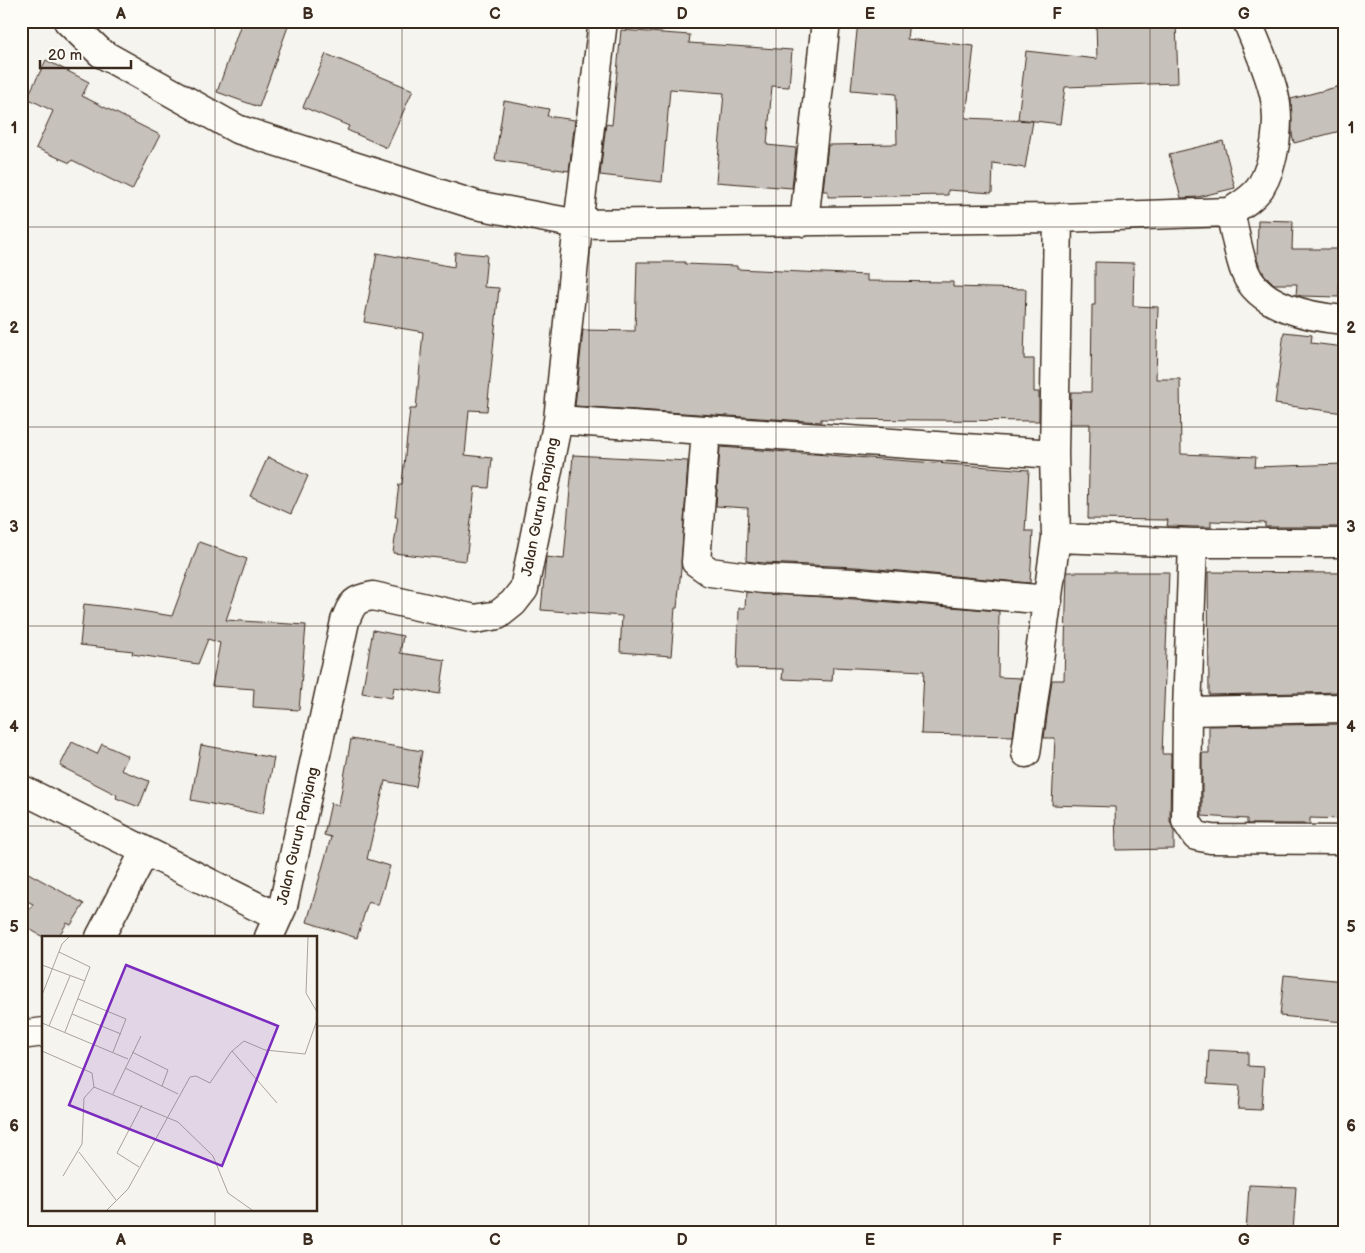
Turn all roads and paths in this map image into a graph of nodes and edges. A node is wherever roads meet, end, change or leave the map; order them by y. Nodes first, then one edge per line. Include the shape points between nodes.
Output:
1 (68, 21) edge
2 (604, 21) edge
3 (826, 21) edge
4 (1247, 21) edge
5 (1230, 212) junction
6 (1058, 218) junction
7 (804, 222) junction
8 (578, 224) junction
9 (1344, 320) edge
10 (558, 420) junction
11 (706, 430) junction
12 (1054, 454) junction
13 (1056, 538) junction
14 (1193, 543) junction
15 (1344, 543) edge
16 (1048, 600) junction
17 (1344, 708) edge
18 (1187, 710) junction
19 (1026, 753) dead end
20 (21, 789) edge
21 (1344, 840) edge
22 (144, 850) junction
23 (274, 927) edge
24 (101, 936) edge
25 (42, 1032) edge
26 (21, 1036) edge

1 - 8 street via 100,54 237,129 476,205
2 - 8 street, Jalan Gurun Panjang
3 - 7 street
4 - 5 street via 1274,96 1274,147 1259,188 1249,200
5 - 6 street
5 - 9 street via 1246,272 1262,293 1276,304 1292,310
6 - 7 street
6 - 12 street
7 - 8 street
8 - 10 street, Jalan Gurun Panjang
10 - 11 street
10 - 23 street, Jalan Gurun Panjang via 524,589 513,603 498,615 475,619 373,596 360,598 352,604 345,622 283,906
11 - 12 street
11 - 16 street via 696,562 710,572 763,579 855,583
12 - 13 street
13 - 14 street
13 - 16 street
14 - 15 street
14 - 18 street
16 - 19 street
17 - 18 street
18 - 21 street via 1186,821 1196,836 1211,839
20 - 22 street
22 - 23 street
22 - 24 street
25 - 26 street

